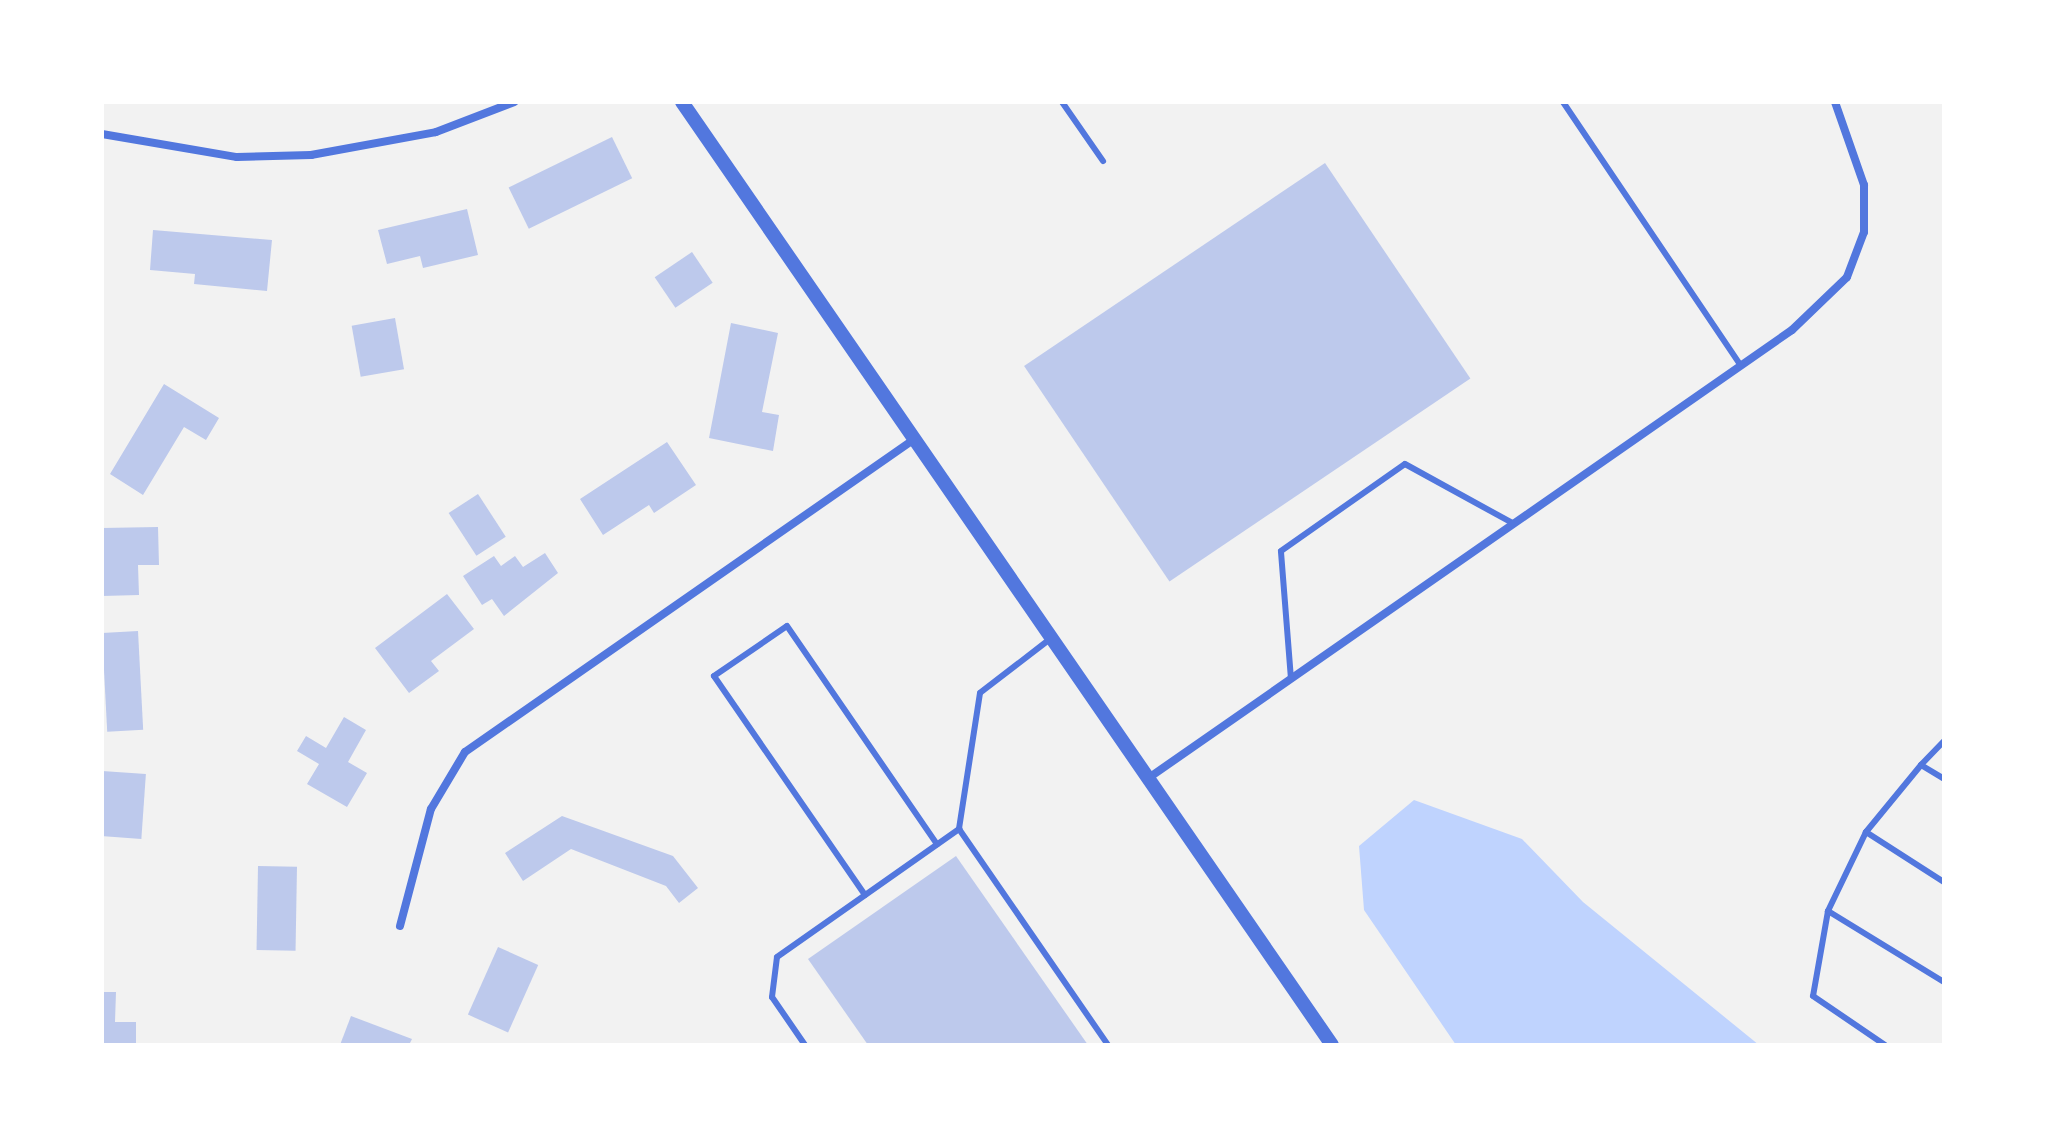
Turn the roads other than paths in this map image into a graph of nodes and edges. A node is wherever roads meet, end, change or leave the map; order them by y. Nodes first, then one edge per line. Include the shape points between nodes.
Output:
1 (514, 102) edge
2 (682, 102) edge
3 (1062, 102) edge
4 (1563, 102) edge
5 (1835, 102) edge
6 (102, 134) edge
7 (1103, 161) dead end
8 (1741, 366) junction
9 (913, 440) junction
10 (1514, 524) junction
11 (1052, 638) junction
12 (1291, 679) junction
13 (1944, 741) edge
14 (1921, 765) junction
15 (1150, 777) junction
16 (1944, 779) edge
17 (959, 829) junction
18 (1866, 832) junction
19 (937, 844) junction
20 (1944, 882) edge
21 (865, 895) junction
22 (1828, 911) junction
23 (400, 926) dead end
24 (1944, 982) edge
25 (805, 1045) edge
26 (1108, 1045) edge
27 (1332, 1045) edge
28 (1885, 1045) edge

1 - 6 street via 436,132 311,155 237,157
2 - 9 street
3 - 7 lane
4 - 8 lane
5 - 8 street via 1864,185 1864,232 1847,277 1792,330
8 - 10 street
9 - 11 street
9 - 23 street via 465,752 431,809
10 - 12 street
10 - 12 lane via 1405,464 1392,473 1281,551
11 - 15 street
11 - 17 lane via 980,693
12 - 15 street
13 - 14 lane
14 - 16 lane
14 - 18 lane
15 - 27 street
17 - 19 lane
17 - 26 lane
18 - 20 lane
18 - 22 lane
19 - 21 lane
19 - 21 lane via 787,626 714,676
21 - 25 lane via 777,957 772,997
22 - 24 lane
22 - 28 lane via 1813,996

